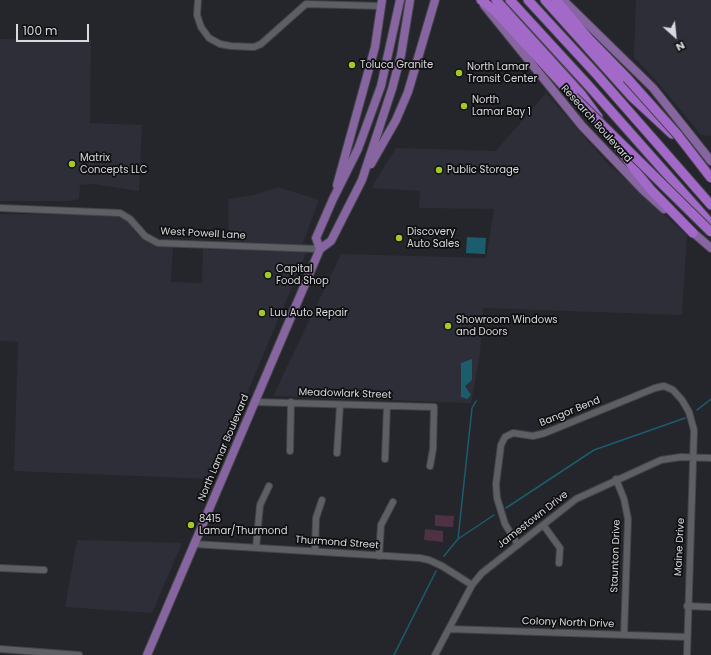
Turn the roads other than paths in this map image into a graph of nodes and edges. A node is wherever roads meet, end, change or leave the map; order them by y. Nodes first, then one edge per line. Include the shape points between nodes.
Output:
1 (198, 0) edge
2 (400, 0) edge
3 (410, 0) edge
4 (435, 0) edge
5 (480, 0) edge
6 (496, 0) edge
7 (510, 0) edge
8 (528, 0) edge
9 (545, 0) edge
10 (556, 0) edge
11 (563, 0) edge
12 (382, 3) edge
13 (711, 161) edge
14 (711, 171) edge
15 (711, 178) edge
16 (362, 180) junction
17 (333, 199) junction
18 (711, 205) edge
19 (0, 208) edge
20 (711, 224) edge
21 (711, 232) edge
22 (693, 233) junction
23 (711, 248) edge
24 (320, 249) junction
25 (254, 402) junction
26 (291, 402) junction
27 (340, 405) junction
28 (387, 406) junction
29 (694, 439) joint
30 (290, 451) dead end
31 (337, 453) dead end
32 (694, 457) junction
33 (711, 458) edge
34 (385, 459) dead end
35 (430, 466) dead end
36 (616, 479) junction
37 (269, 486) dead end
38 (322, 500) dead end
39 (393, 502) dead end
40 (544, 526) junction
41 (194, 544) junction
42 (518, 545) junction
43 (256, 548) junction
44 (314, 551) junction
45 (379, 556) junction
46 (559, 563) dead end
47 (0, 568) edge
48 (44, 570) dead end
49 (472, 585) junction
50 (687, 606) junction
51 (711, 607) edge
52 (449, 629) junction
53 (624, 635) junction
54 (687, 637) junction
55 (0, 649) edge
56 (79, 655) edge
57 (147, 655) edge
58 (435, 655) edge
59 (687, 655) edge

1 - 12 street via 197,15 201,28 209,38 220,44 254,47 261,44 306,4
2 - 17 main road, North Lamar Boulevard via 390,52 370,117 351,164
3 - 16 main road, North Lamar Boulevard via 394,83
4 - 16 main road via 407,96
5 - 21 highway, bridge via 494,10 574,98
5 - 22 main road, Research Boulevard via 582,126 643,190
6 - 22 highway via 581,94 642,179
7 - 20 highway
8 - 18 highway
9 - 14 highway via 632,97
10 - 15 highway, bridge via 663,118
11 - 13 main road via 653,88
12 - 17 main road via 370,66
16 - 24 main road, North Lamar Boulevard via 331,241
17 - 24 main road, North Lamar Boulevard via 316,238
19 - 24 street, West Powell Lane via 120,213 130,219 145,236 158,243
22 - 23 main road, Research Boulevard
24 - 25 main road, North Lamar Boulevard
25 - 26 street, Meadowlark Street
25 - 41 main road, North Lamar Boulevard
26 - 27 street, Meadowlark Street
26 - 30 street
27 - 28 street, Meadowlark Street
27 - 31 street
28 - 34 street
28 - 35 street, Meadowlark Street via 434,407 434,449
29 - 32 street, Maine Drive
29 - 42 street, Bangor Bend via 692,421 682,400 673,390 664,386 546,433 505,437 501,445 496,484 497,498 505,524
32 - 33 street, Jamestown Drive
32 - 36 street, Jamestown Drive via 661,460
32 - 50 street, Maine Drive
36 - 40 street, Jamestown Drive via 576,499
36 - 53 street, Staunton Drive via 628,519
37 - 43 street via 260,505
38 - 44 street via 316,518
39 - 45 street via 381,525
40 - 42 street, Jamestown Drive
40 - 46 street via 560,548
41 - 43 street, Thurmond Street
41 - 57 main road, North Lamar Boulevard
42 - 49 street, Jamestown Drive via 482,573
43 - 44 street, Thurmond Street
44 - 45 street, Thurmond Street
45 - 49 street, Thurmond Street via 429,560 449,569
47 - 48 street
49 - 52 street, Jamestown Drive
50 - 51 street
50 - 54 street, Maine Drive
52 - 53 street, Colony North Drive
52 - 58 street, Jamestown Drive
53 - 54 street, Colony North Drive
54 - 59 street, Maine Drive
55 - 56 street

